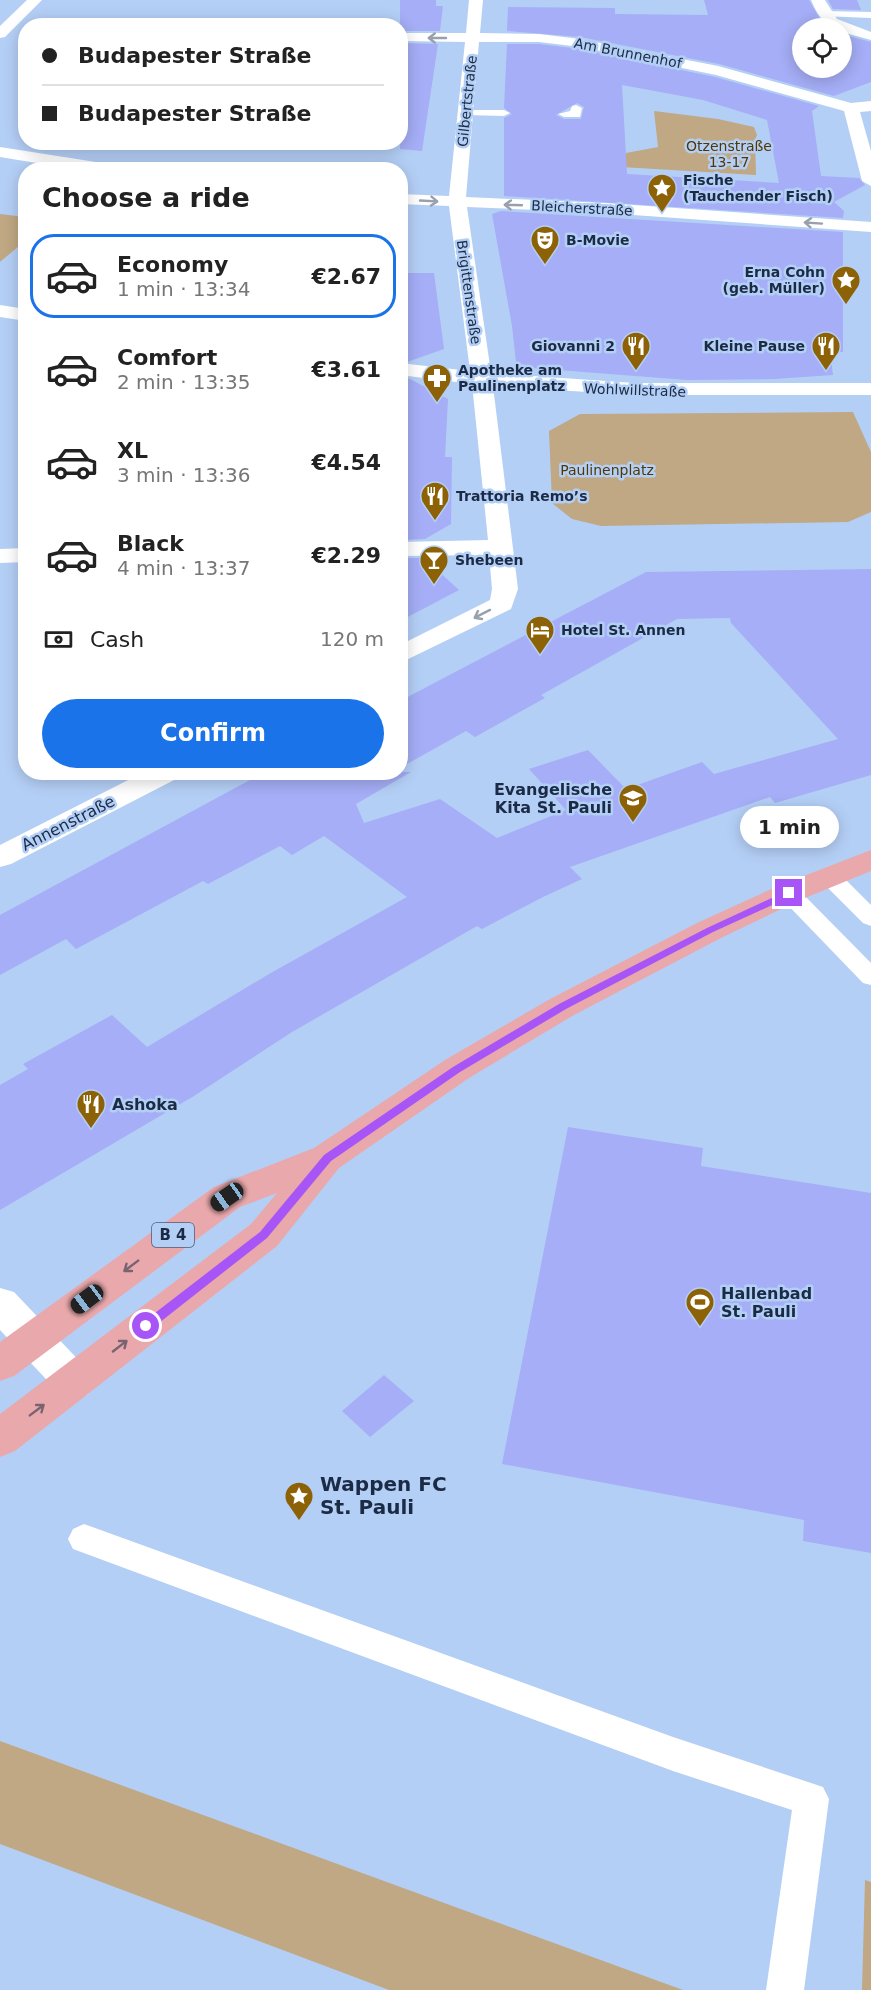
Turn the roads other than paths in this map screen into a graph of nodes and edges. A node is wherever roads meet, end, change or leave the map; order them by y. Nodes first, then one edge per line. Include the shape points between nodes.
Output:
1 (35, 0) edge
2 (476, 0) edge
3 (818, 0) edge
4 (824, 14) junction
5 (871, 15) edge
6 (0, 34) edge
7 (871, 36) edge
8 (408, 37) edge
9 (474, 38) junction
10 (17, 40) dead end
11 (0, 42) edge
12 (871, 106) edge
13 (576, 108) dead end
14 (851, 108) junction
15 (466, 112) junction
16 (504, 113) dead end
17 (564, 114) dead end
18 (0, 152) edge
19 (64, 162) edge
20 (871, 181) edge
21 (408, 199) edge
22 (457, 202) junction
23 (871, 227) edge
24 (0, 311) edge
25 (18, 314) edge
26 (408, 370) edge
27 (482, 381) junction
28 (871, 389) edge
29 (501, 547) junction
30 (408, 549) edge
31 (18, 555) edge
32 (0, 556) edge
33 (408, 651) edge
34 (152, 780) edge
35 (0, 857) edge
36 (871, 860) edge
37 (829, 876) junction
38 (789, 893) junction
39 (871, 918) edge
40 (871, 977) edge
41 (327, 1158) junction
42 (0, 1304) edge
43 (33, 1340) junction
44 (0, 1364) edge
45 (74, 1382) junction
46 (0, 1438) edge
47 (84, 1539) dead end
48 (785, 1990) edge

1 - 6 street
2 - 9 street, Gilbertstraße
3 - 4 street
4 - 5 lane
4 - 7 street via 830,22
9 -> 8 street, Am Brunnenhof
9 - 14 street, Am Brunnenhof via 538,38 580,43 728,74
9 - 15 street, Gilbertstraße
10 - 11 street
12 - 14 street
13 - 17 lane via 576,115
14 - 20 street
15 - 16 lane
15 - 22 street, Gilbertstraße
18 - 19 street
21 -> 22 street, Bleicherstraße
23 -> 22 street, Bleicherstraße
22 - 27 street, Brigittenstraße
24 - 25 street
26 - 27 street, Wohlwillstraße
27 - 28 street, Wohlwillstraße via 730,393
27 - 29 street
29 - 30 street
29 -> 33 street via 505,589 501,604
31 - 32 street
34 - 35 street, Annenstraße
36 - 37 main road, B 4
37 - 38 main road, B 4
37 - 39 lane
38 - 40 lane
38 - 41 main road, B 4 via 562,1007 457,1069
41 -> 43 main road, B 4 via 227,1197
45 -> 41 main road, B 4 via 264,1235
42 - 43 street
43 - 44 main road, B 4
43 - 45 street
46 -> 45 main road, B 4
47 - 48 lane via 673,1754 811,1799

